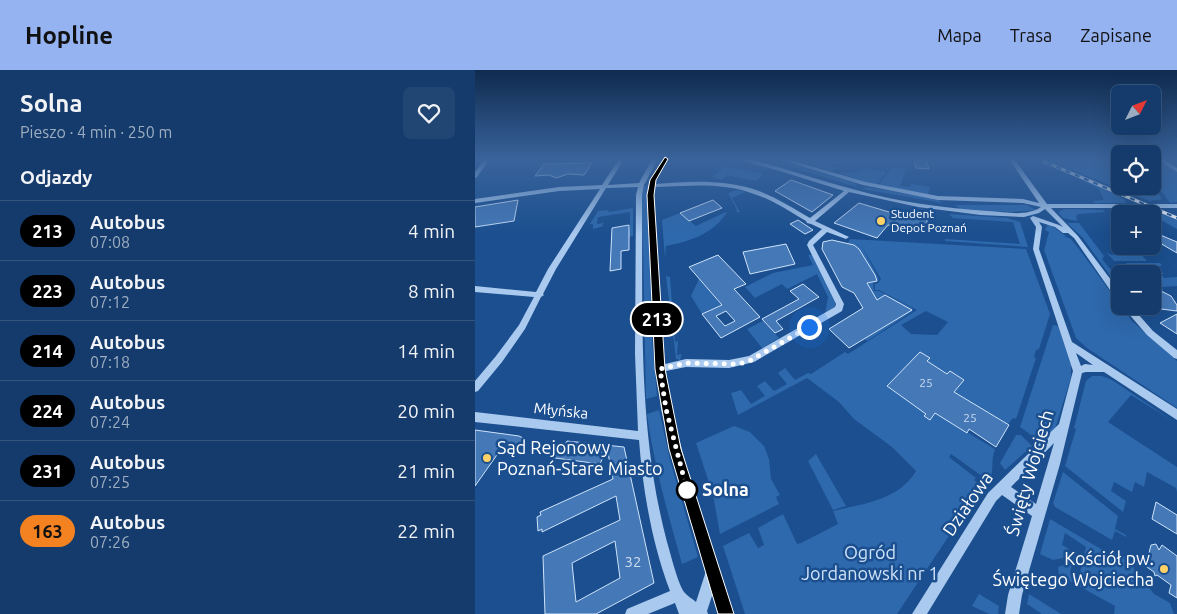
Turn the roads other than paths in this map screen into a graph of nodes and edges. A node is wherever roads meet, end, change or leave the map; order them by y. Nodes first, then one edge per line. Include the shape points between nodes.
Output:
1 (830, 184) edge
2 (866, 184) edge
3 (1025, 184) edge
4 (1030, 184) edge
5 (641, 185) joint
6 (607, 186) junction
7 (651, 186) joint
8 (731, 186) joint
9 (848, 190) junction
10 (949, 199) junction
11 (1003, 200) junction
12 (475, 201) edge
13 (1046, 206) junction
14 (1177, 206) edge
15 (951, 210) junction
16 (1008, 214) junction
17 (1033, 218) junction
18 (809, 222) junction
19 (825, 230) junction
20 (846, 237) dead end
21 (1081, 245) junction
22 (1111, 286) edge
23 (475, 289) edge
24 (540, 295) junction
25 (1134, 315) edge
26 (1069, 344) junction
27 (1177, 355) edge
28 (660, 369) junction
29 (1078, 371) junction
30 (1115, 376) junction
31 (475, 388) edge
32 (1177, 415) edge
33 (475, 417) edge
34 (1063, 428) junction
35 (643, 436) junction
36 (1001, 488) junction
37 (1038, 513) junction
38 (713, 570) junction
39 (677, 595) junction
40 (632, 614) edge
41 (696, 614) edge
42 (726, 614) edge
43 (919, 614) edge
44 (1012, 614) edge

1 - 9 street
2 - 10 street
3 - 11 street via 1025,193
4 - 13 street
5 - 6 street
5 - 35 street
6 - 12 street via 549,190
6 - 24 street via 552,270
7 - 8 street
7 - 28 street
8 - 18 street via 768,197
9 - 15 street
9 - 18 street
10 - 11 street
10 - 15 street
11 - 13 street
13 - 14 street
13 - 16 street via 1029,214
13 - 21 street
15 - 16 street
16 - 17 street
17 - 21 street via 1057,226
17 - 26 street via 1039,227 1036,249
18 - 19 street
19 - 20 street
19 - 28 street via 810,245 840,304 835,313 739,364 686,363
21 - 22 street
23 - 24 street
24 - 31 street via 516,335
25 - 27 street
26 - 29 street
26 - 30 street
28 - 38 street via 675,449
29 - 30 street via 1094,367
29 - 34 street, Święty Wojciech
30 - 32 street
33 - 35 street, Młyńska
34 - 36 street, Działowa
34 - 37 street, Święty Wojciech
35 - 39 street via 649,493
36 - 37 street
36 - 43 street, Działowa via 992,497
37 - 44 street, Święty Wojciech
38 - 41 street
38 - 42 street
39 - 40 street
39 - 41 street

